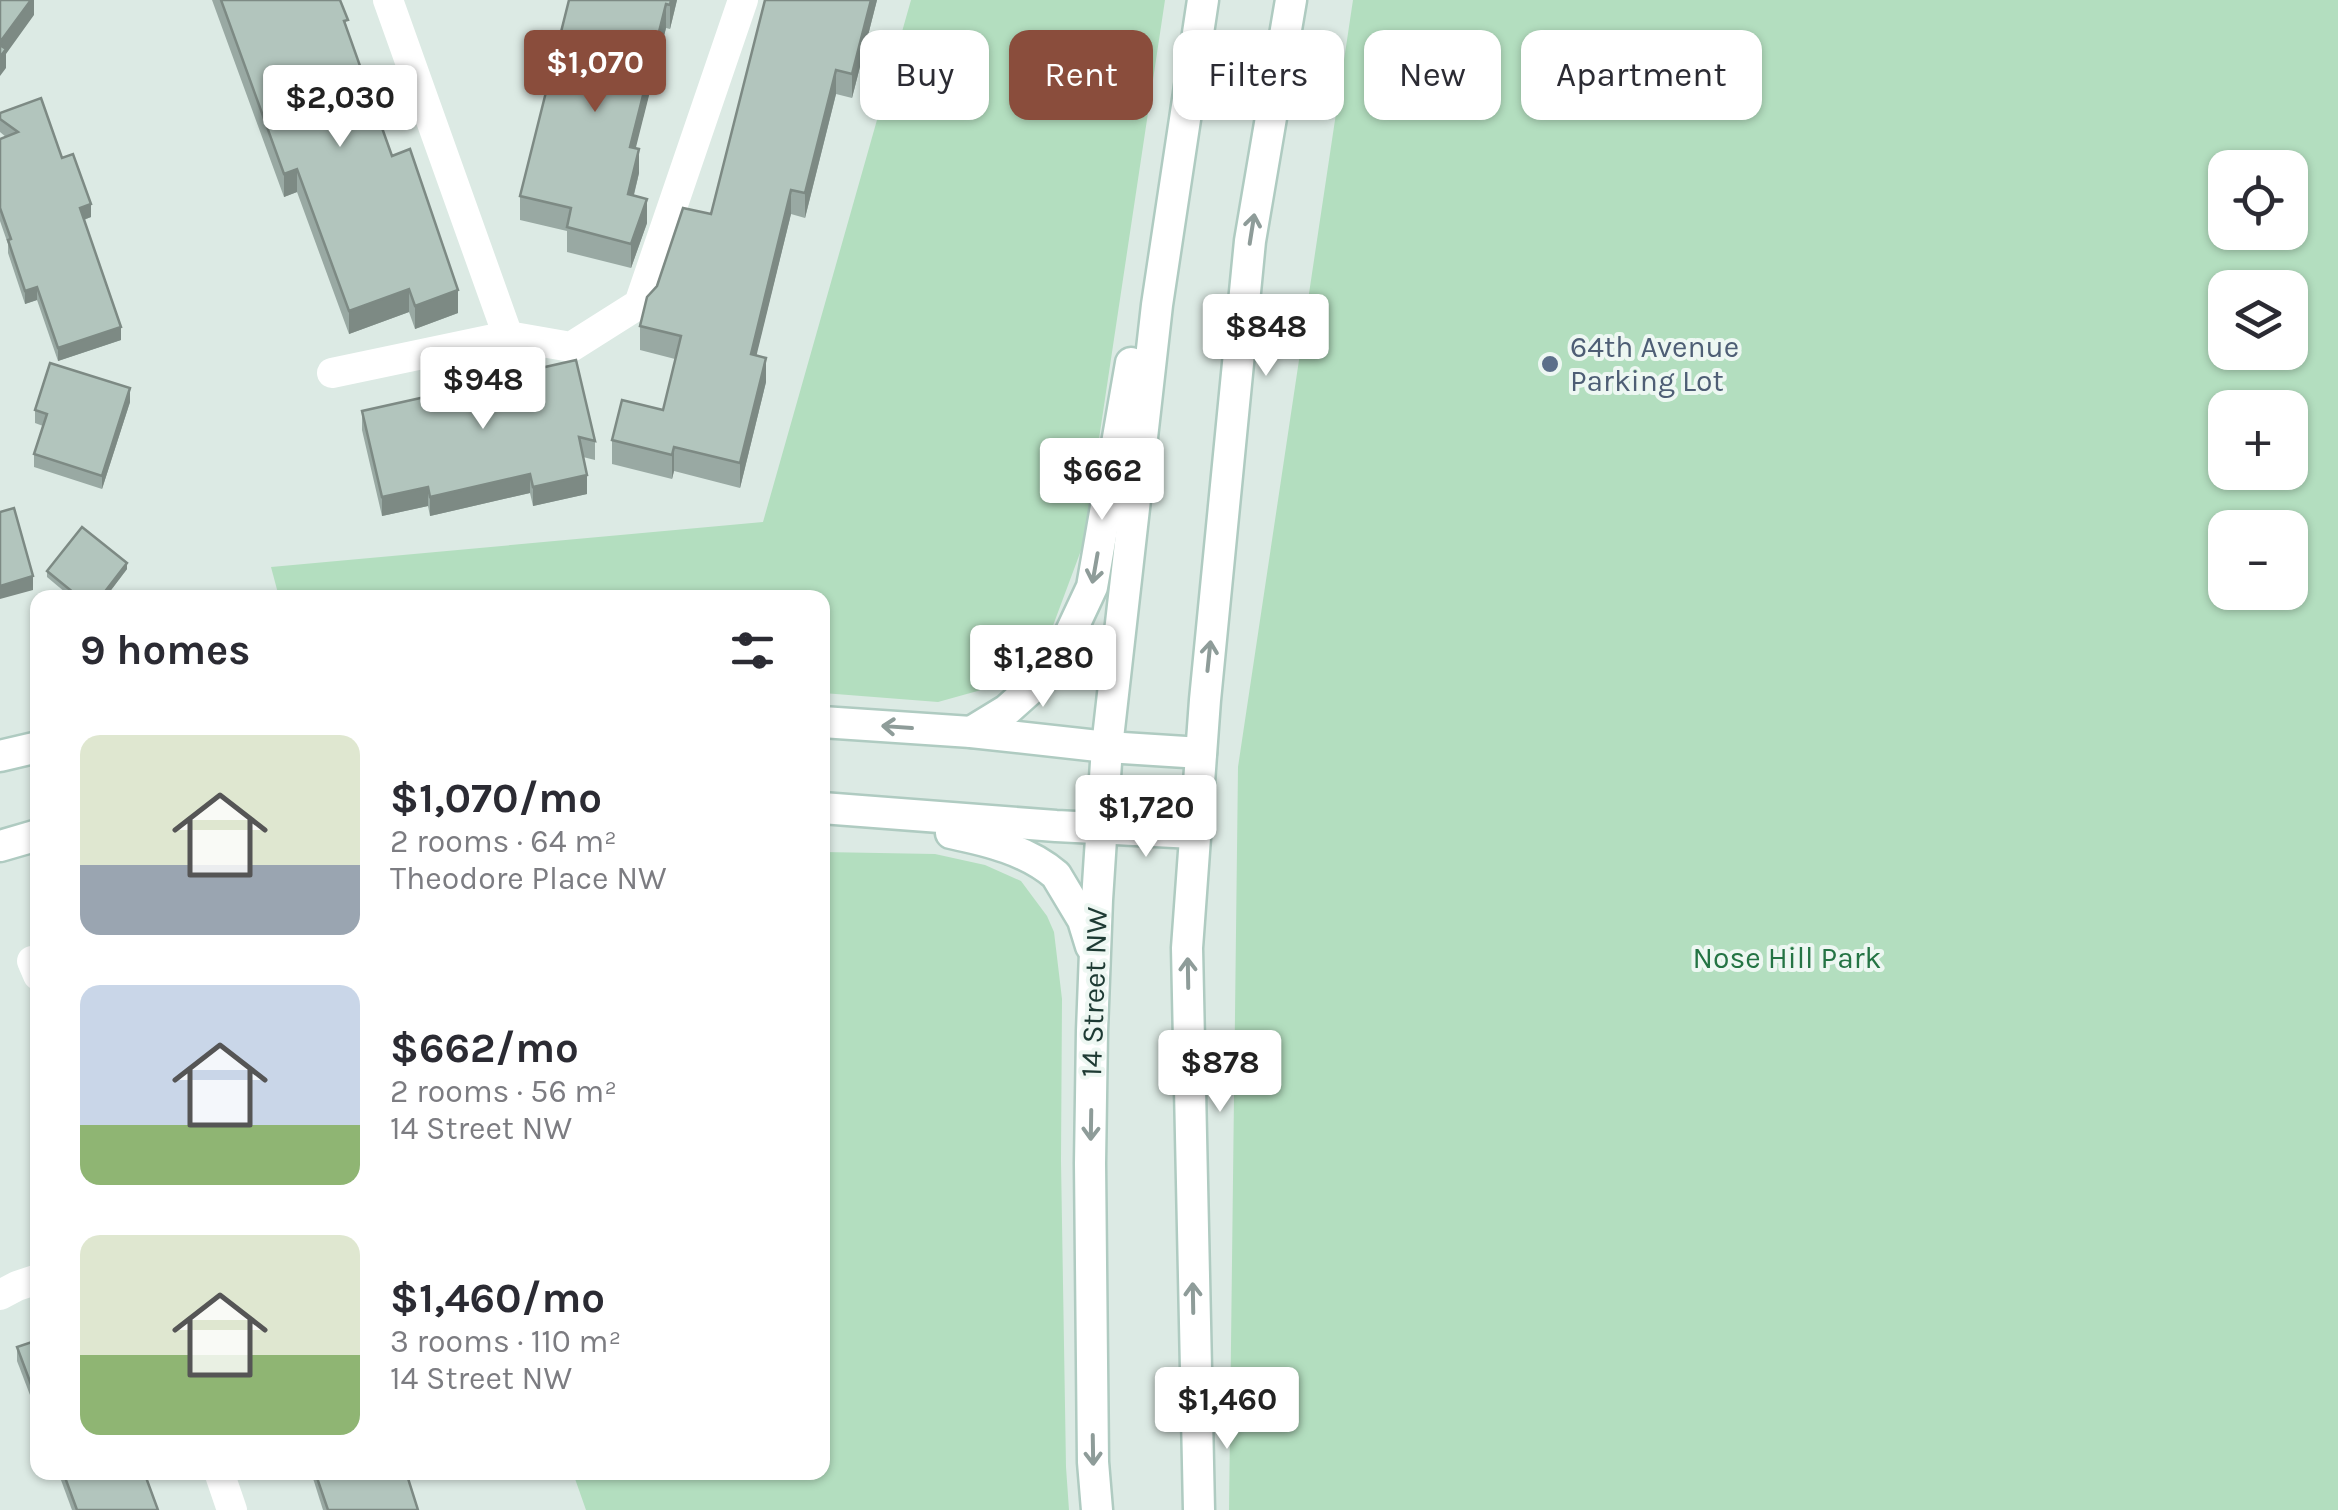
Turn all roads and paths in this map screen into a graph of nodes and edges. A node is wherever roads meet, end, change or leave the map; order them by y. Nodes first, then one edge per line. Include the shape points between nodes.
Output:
1 (388, 0) edge
2 (742, 0) edge
3 (1203, 0) edge
4 (1291, 0) edge
5 (1157, 305) junction
6 (508, 336) junction
7 (332, 373) dead end
8 (830, 723) edge
9 (972, 732) junction
10 (1107, 748) junction
11 (30, 749) edge
12 (1201, 754) junction
13 (0, 756) edge
14 (834, 809) edge
15 (1102, 828) junction
16 (1194, 833) junction
17 (30, 837) edge
18 (0, 846) edge
19 (1094, 958) junction
20 (30, 1282) edge
21 (0, 1295) edge
22 (222, 1480) edge
23 (232, 1510) edge
24 (1097, 1510) edge
25 (1198, 1510) edge

1 - 6 main road
2 - 6 main road via 639,304 571,347
3 - 5 main road, 14 Street NW
12 -> 4 main road via 1250,241
5 -> 9 main road via 1135,341 1092,586 1054,668
5 - 10 main road, 14 Street NW
6 - 7 main road
9 -> 8 main road
9 - 10 main road
10 - 12 main road
10 - 15 main road, 14 Street NW
11 - 13 main road
12 - 16 main road
14 - 15 main road
14 - 19 main road via 986,840 1026,855 1056,876 1083,920
15 - 16 main road
15 - 19 main road, 14 Street NW
25 -> 16 main road via 1187,948
17 - 18 main road
19 -> 24 main road, 14 Street NW via 1090,1163
20 - 21 main road
22 - 23 main road

